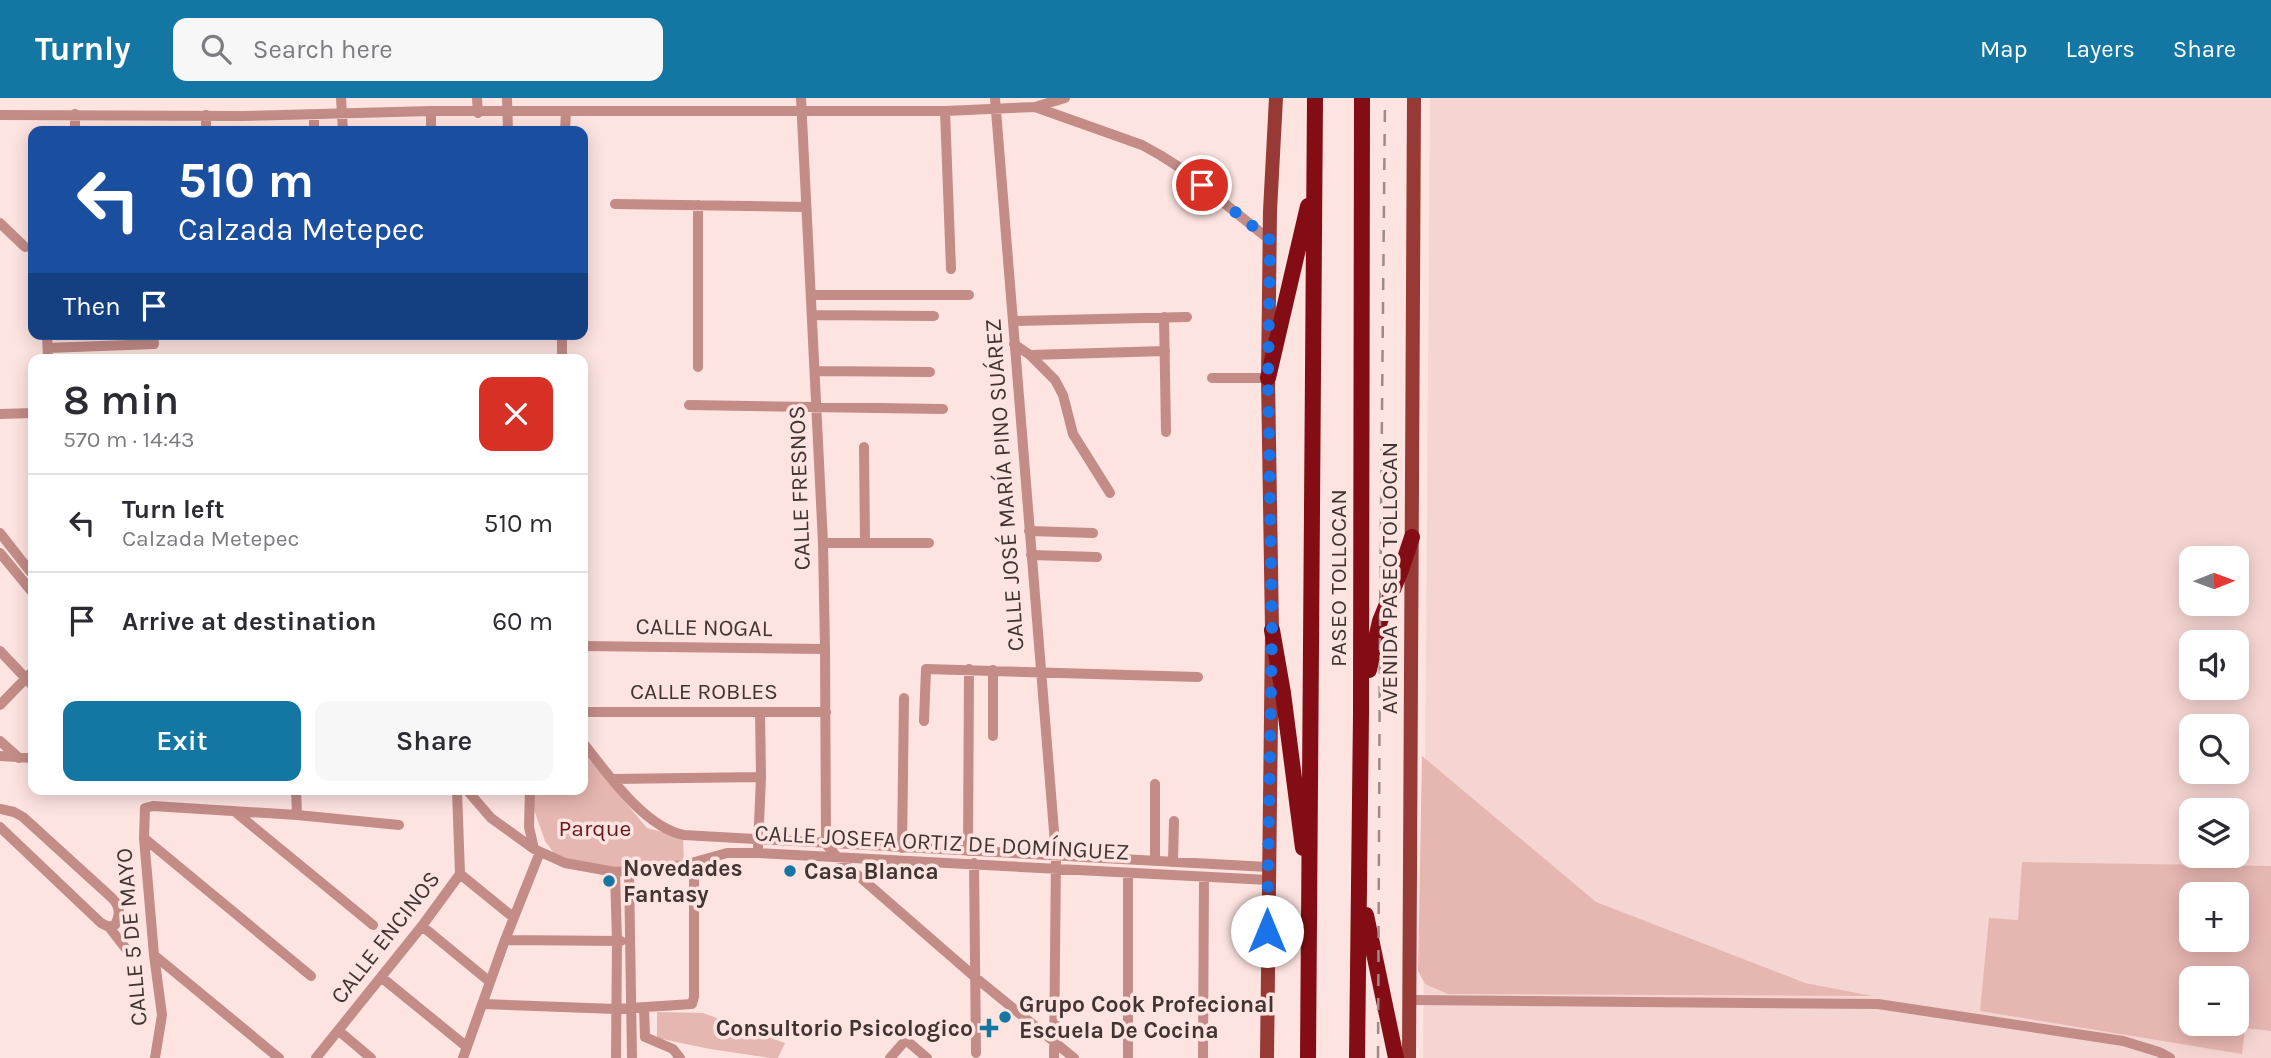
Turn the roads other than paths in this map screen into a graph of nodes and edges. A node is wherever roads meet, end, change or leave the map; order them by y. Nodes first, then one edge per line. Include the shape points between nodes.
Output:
1 (341, 98) edge
2 (477, 98) edge
3 (508, 98) edge
4 (612, 98) edge
5 (801, 98) edge
6 (1065, 98) edge
7 (1276, 98) edge
8 (1315, 98) edge
9 (1362, 98) edge
10 (1414, 98) edge
11 (995, 104) edge
12 (1035, 107) junction
13 (432, 111) junction
14 (802, 111) junction
15 (945, 111) junction
16 (508, 112) junction
17 (566, 112) junction
18 (612, 112) junction
19 (478, 113) junction
20 (0, 114) edge
21 (75, 114) junction
22 (206, 115) junction
23 (314, 115) junction
24 (342, 115) junction
25 (75, 126) edge
26 (206, 126) edge
27 (314, 126) edge
28 (343, 126) edge
29 (431, 126) edge
30 (508, 126) edge
31 (565, 126) edge
32 (1315, 180) junction
33 (615, 204) dead end
34 (698, 205) junction
35 (806, 207) junction
36 (0, 223) edge
37 (1270, 240) junction
38 (25, 247) dead end
39 (951, 269) dead end
40 (811, 295) junction
41 (969, 295) dead end
42 (813, 315) junction
43 (934, 316) dead end
44 (1164, 317) junction
45 (1187, 317) dead end
46 (1013, 321) junction
47 (154, 340) edge
48 (1014, 344) junction
49 (1165, 351) junction
50 (48, 354) edge
51 (1030, 355) junction
52 (698, 367) dead end
53 (815, 371) junction
54 (930, 372) dead end
55 (1212, 377) dead end
56 (1268, 378) junction
57 (689, 405) dead end
58 (817, 407) junction
59 (943, 409) dead end
60 (28, 413) edge
61 (0, 414) edge
62 (1166, 432) dead end
63 (864, 447) dead end
64 (1110, 493) dead end
65 (0, 522) edge
66 (1029, 531) junction
67 (1093, 533) dead end
68 (1, 534) edge
69 (1412, 537) junction
70 (822, 543) junction
71 (865, 543) junction
72 (929, 543) dead end
73 (0, 553) edge
74 (1031, 555) junction
75 (1097, 557) dead end
76 (28, 569) edge
77 (28, 587) edge
78 (1272, 630) junction
79 (588, 646) edge
80 (825, 649) junction
81 (0, 651) edge
82 (969, 669) junction
83 (993, 670) junction
84 (1040, 672) junction
85 (28, 675) edge
86 (1198, 677) dead end
87 (28, 681) edge
88 (904, 698) dead end
89 (0, 705) edge
90 (588, 712) edge
91 (760, 712) junction
92 (826, 712) junction
93 (1361, 714) junction
94 (924, 721) dead end
95 (993, 736) dead end
96 (0, 741) edge
97 (588, 749) edge
98 (0, 756) edge
99 (19, 758) junction
100 (28, 758) edge
101 (761, 777) junction
102 (612, 779) junction
103 (1155, 784) dead end
104 (296, 795) edge
105 (463, 795) edge
106 (468, 795) edge
107 (530, 795) edge
108 (4, 810) edge
109 (234, 811) junction
110 (297, 815) junction
111 (1174, 821) dead end
112 (399, 825) dead end
113 (0, 827) edge
114 (144, 838) junction
115 (758, 840) junction
116 (826, 844) junction
117 (902, 848) junction
118 (537, 850) junction
119 (968, 851) junction
120 (758, 853) junction
121 (1056, 856) junction
122 (838, 858) junction
123 (1154, 861) junction
124 (1173, 862) junction
125 (694, 863) junction
126 (974, 863) junction
127 (1056, 869) junction
128 (629, 871) junction
129 (615, 872) junction
130 (1128, 873) junction
131 (460, 874) junction
132 (1268, 874) junction
133 (1205, 877) junction
134 (1359, 878) junction
135 (1310, 881) junction
136 (513, 917) junction
137 (373, 925) dead end
138 (422, 926) junction
139 (109, 927) junction
140 (505, 940) junction
141 (630, 940) junction
142 (617, 941) junction
143 (130, 954) dead end
144 (154, 955) junction
145 (310, 976) dead end
146 (381, 977) junction
147 (976, 978) junction
148 (490, 982) junction
149 (1411, 1000) junction
150 (483, 1004) junction
151 (630, 1007) junction
152 (644, 1008) junction
153 (615, 1009) junction
154 (339, 1031) junction
155 (1054, 1042) junction
156 (465, 1053) edge
157 (976, 1053) dead end
158 (159, 1056) edge
159 (279, 1058) edge
160 (316, 1058) edge
161 (371, 1058) edge
162 (616, 1058) edge
163 (632, 1058) edge
164 (680, 1058) edge
165 (890, 1058) edge
166 (927, 1058) edge
167 (1054, 1058) edge
168 (1074, 1058) edge
169 (1128, 1058) edge
170 (1203, 1058) edge
171 (1266, 1058) edge
172 (1308, 1058) edge
173 (1357, 1058) edge
174 (1396, 1058) edge
175 (1409, 1058) edge
176 (2170, 1058) edge

1 - 24 street
2 - 19 street
3 - 16 street
4 - 18 street
5 - 14 street, CALLE FRESNOS
6 - 12 street
7 - 37 main road
8 - 32 highway, PASEO TOLLOCAN
9 - 93 highway, PASEO TOLLOCAN
10 - 69 main road, AVENIDA PASEO TOLLOCAN
11 - 12 street
11 - 15 street
11 - 46 street, CALLE JOSÉ MARÍA PINO SUÁREZ
12 - 37 street via 1160,155
13 - 19 street
13 - 24 street
13 - 29 street
14 - 15 street
14 - 18 street
14 - 35 street, CALLE FRESNOS
15 - 39 street
16 - 17 street
16 - 19 street
16 - 30 street
17 - 18 street
17 - 31 street
20 - 21 street
21 - 22 street
21 - 25 street
22 - 23 street
22 - 26 street
23 - 24 street
23 - 27 street
24 - 28 street
32 - 56 highway
32 - 135 highway, PASEO TOLLOCAN
33 - 34 street
34 - 35 street
34 - 52 street
35 - 40 street, CALLE FRESNOS
36 - 38 street
37 - 56 main road
40 - 41 street
40 - 42 street, CALLE FRESNOS
42 - 43 street
42 - 53 street, CALLE FRESNOS
44 - 45 street
44 - 46 street
44 - 49 street
46 - 48 street, CALLE JOSÉ MARÍA PINO SUÁREZ
47 - 50 street via 154,344
48 - 51 street
48 - 66 street, CALLE JOSÉ MARÍA PINO SUÁREZ
49 - 51 street
49 - 62 street
51 - 64 street via 1055,380 1073,434
53 - 54 street
53 - 58 street, CALLE FRESNOS
55 - 56 street
56 - 78 main road
57 - 58 street
58 - 59 street
58 - 70 street, CALLE FRESNOS
60 - 61 street
63 - 71 street
65 - 68 street
66 - 67 street
66 - 74 street, CALLE JOSÉ MARÍA PINO SUÁREZ
68 - 76 street
69 - 93 highway via 1380,621
69 - 149 main road, AVENIDA PASEO TOLLOCAN
70 - 71 street
70 - 80 street, CALLE FRESNOS
71 - 72 street
73 - 77 street
74 - 75 street
74 - 84 street, CALLE JOSÉ MARÍA PINO SUÁREZ
78 - 132 main road
78 - 135 highway
79 - 80 street, CALLE NOGAL
80 - 92 street, CALLE FRESNOS
81 - 85 street
82 - 83 street
82 - 94 street via 926,669
82 - 119 street
83 - 84 street
83 - 95 street
84 - 86 street
84 - 121 street, CALLE JOSÉ MARÍA PINO SUÁREZ
87 - 89 street
88 - 117 street
90 - 91 street, CALLE ROBLES
91 - 92 street, CALLE ROBLES
91 - 101 street
92 - 116 street, CALLE FRESNOS
93 - 134 highway, PASEO TOLLOCAN
96 - 99 street
97 - 102 street, CALLE JOSEFA ORTIZ DE DOMÍNGUEZ
98 - 99 street
99 - 100 street
101 - 102 street
101 - 115 street
102 - 115 street, CALLE JOSEFA ORTIZ DE DOMÍNGUEZ via 655,822 674,833
103 - 123 street
104 - 110 street
105 - 131 street, CALLE ENCINOS
106 - 118 street, CALLE JOSEFA ORTIZ DE DOMÍNGUEZ via 491,818
107 - 118 street via 529,827
108 - 139 street via 23,817 116,902 118,920
109 - 110 street
109 - 114 street, CALLE 5 DE MAYO via 145,808
109 - 137 street
110 - 112 street
111 - 124 street
113 - 139 street
114 - 144 street, CALLE 5 DE MAYO
114 - 145 street
115 - 116 street, CALLE JOSEFA ORTIZ DE DOMÍNGUEZ
115 - 120 street
116 - 117 street, CALLE JOSEFA ORTIZ DE DOMÍNGUEZ
116 - 122 street
117 - 119 street, CALLE JOSEFA ORTIZ DE DOMÍNGUEZ
118 - 129 street, CALLE JOSEFA ORTIZ DE DOMÍNGUEZ via 565,863
118 - 136 street
119 - 121 street, CALLE JOSEFA ORTIZ DE DOMÍNGUEZ
120 - 122 street, CALLE JOSEFA ORTIZ DE DOMÍNGUEZ
120 - 125 street, CALLE JOSEFA ORTIZ DE DOMÍNGUEZ via 727,853
121 - 123 street, CALLE JOSEFA ORTIZ DE DOMÍNGUEZ
121 - 127 street, CALLE JOSÉ MARÍA PINO SUÁREZ
122 - 126 street, CALLE JOSEFA ORTIZ DE DOMÍNGUEZ
122 - 147 street
123 - 124 street, CALLE JOSEFA ORTIZ DE DOMÍNGUEZ
124 - 132 street, CALLE JOSEFA ORTIZ DE DOMÍNGUEZ
125 - 128 street, CALLE JOSEFA ORTIZ DE DOMÍNGUEZ
125 - 152 street via 693,1002 690,1006
126 - 127 street, CALLE JOSEFA ORTIZ DE DOMÍNGUEZ
126 - 147 street
127 - 130 street, CALLE JOSEFA ORTIZ DE DOMÍNGUEZ
127 - 155 street, CALLE JOSÉ MARÍA PINO SUÁREZ
128 - 129 street, CALLE JOSEFA ORTIZ DE DOMÍNGUEZ
128 - 141 street
129 - 142 street
130 - 133 street, CALLE JOSEFA ORTIZ DE DOMÍNGUEZ
130 - 169 street
131 - 136 street
131 - 138 street, CALLE ENCINOS
132 - 133 street, CALLE JOSEFA ORTIZ DE DOMÍNGUEZ
132 - 171 main road
133 - 170 street
134 - 173 highway, PASEO TOLLOCAN
134 - 174 highway
135 - 172 highway, PASEO TOLLOCAN
136 - 140 street
138 - 146 street, CALLE ENCINOS
138 - 148 street
139 - 143 street
140 - 142 street
140 - 148 street
141 - 142 street
141 - 151 street
142 - 153 street
144 - 158 street, CALLE 5 DE MAYO via 162,1015
144 - 159 street
146 - 154 street, CALLE ENCINOS
146 - 156 street
147 - 155 street
147 - 157 street
148 - 150 street
149 - 175 main road, AVENIDA PASEO TOLLOCAN
149 - 176 street via 1878,1004 2123,1041
150 - 153 street
150 - 156 street
151 - 152 street
151 - 153 street
151 - 163 street
152 - 164 street via 645,1037 673,1049
153 - 162 street
154 - 160 street, CALLE ENCINOS
154 - 161 street
155 - 167 street, CALLE JOSÉ MARÍA PINO SUÁREZ
155 - 168 street
165 - 166 street via 909,1036

